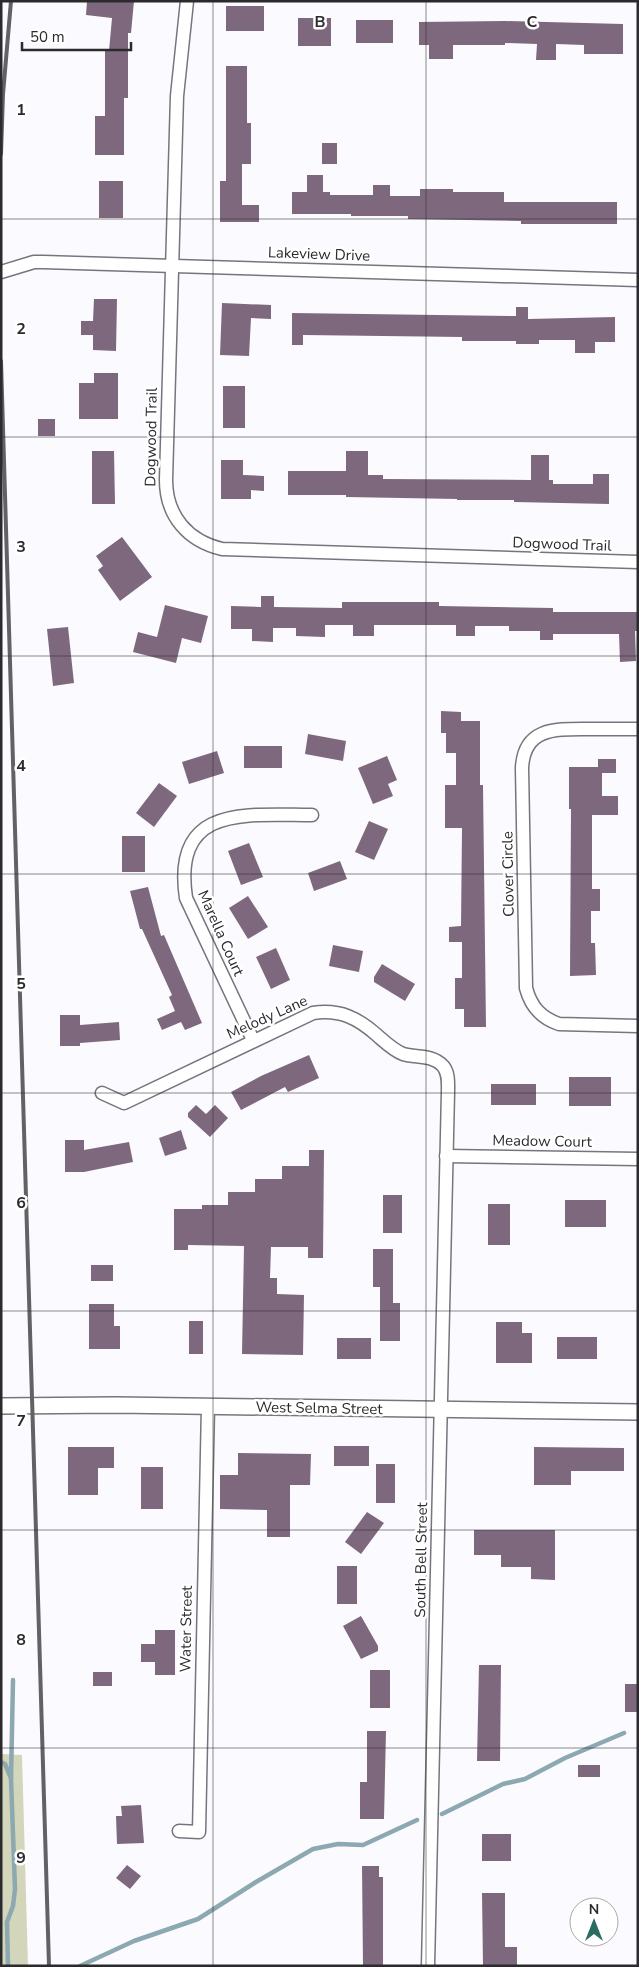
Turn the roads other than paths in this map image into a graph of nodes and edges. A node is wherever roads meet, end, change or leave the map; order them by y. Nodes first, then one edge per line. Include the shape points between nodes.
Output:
1 (187, 1) edge
2 (172, 266) junction
3 (1, 272) edge
4 (638, 280) edge
5 (638, 562) edge
6 (638, 729) edge
7 (312, 815) dead end
8 (638, 1026) edge
9 (253, 1040) junction
10 (102, 1093) dead end
11 (446, 1156) junction
12 (638, 1159) edge
13 (1, 1406) edge
14 (208, 1406) junction
15 (440, 1409) junction
16 (638, 1412) edge
17 (179, 1831) dead end
18 (428, 1966) edge

1 - 2 street, Dogwood Trail via 177,96
2 - 3 street, Lakeview Drive via 34,262
2 - 4 street, Lakeview Drive
2 - 5 street, Dogwood Trail via 166,490 176,520 200,542 234,550
6 - 8 street, Clover Circle via 559,729 544,732 527,747 522,768 528,997 538,1012 559,1024
7 - 9 street, Marella Court via 257,815 220,820 206,826 197,837 185,863 186,898
9 - 10 street, Melody Lane via 124,1103
9 - 11 street, Melody Lane via 313,1012 338,1012 365,1024 392,1048 404,1054 435,1060 443,1066 448,1082
11 - 12 street, Meadow Court
11 - 15 street, South Bell Street
13 - 14 street, West Selma Street
14 - 15 street, West Selma Street
14 - 17 street, Water Street via 199,1832
15 - 16 street, West Selma Street
15 - 18 street, South Bell Street

